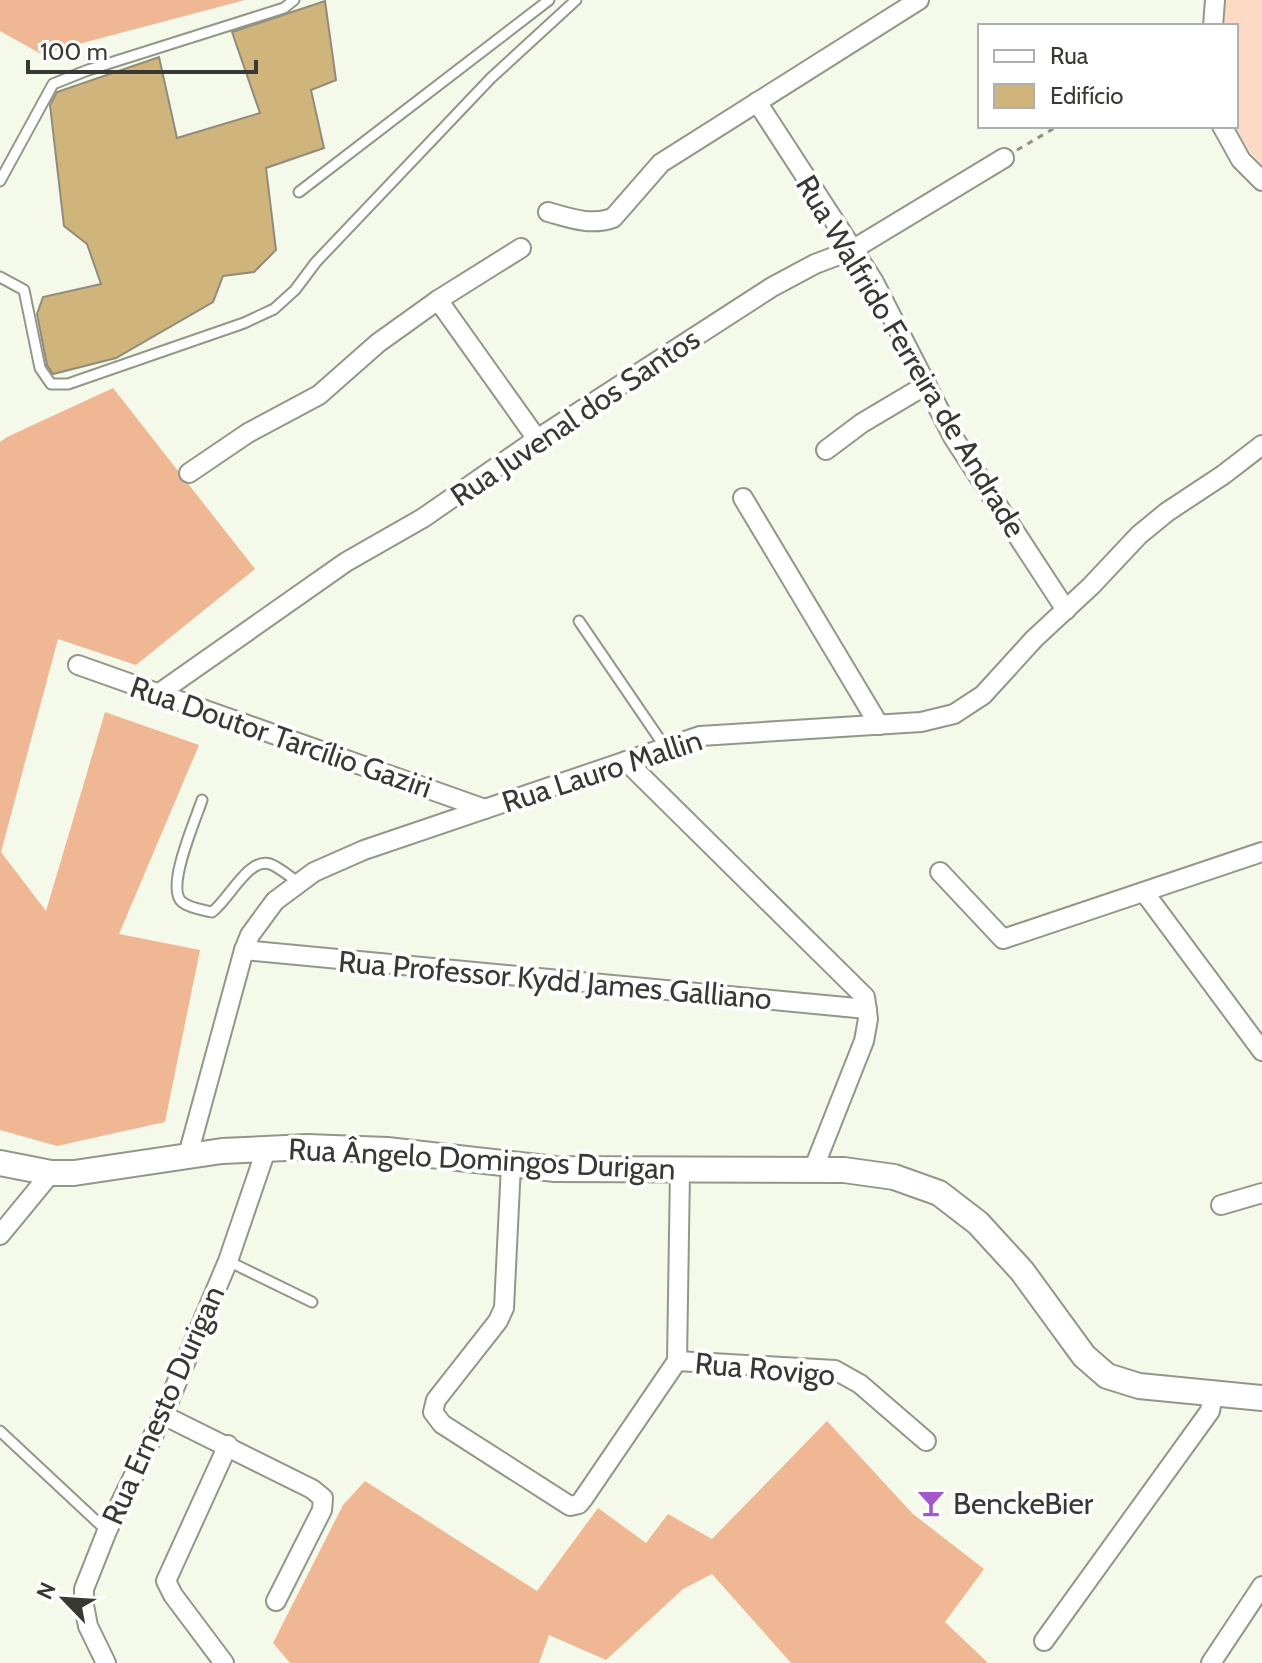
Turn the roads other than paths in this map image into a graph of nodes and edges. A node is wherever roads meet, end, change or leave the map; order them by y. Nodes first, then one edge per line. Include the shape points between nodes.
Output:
1 (294, 0) edge
2 (549, 0) edge
3 (576, 0) edge
4 (919, 0) edge
5 (1215, 0) edge
6 (1213, 24) edge
7 (757, 102) junction
8 (1223, 128) edge
9 (1004, 158) road end
10 (0, 181) edge
11 (1262, 181) edge
12 (299, 192) dead end
13 (548, 212) dead end
14 (521, 248) dead end
15 (852, 250) junction
16 (0, 277) edge
17 (438, 300) junction
18 (926, 385) junction
19 (537, 439) junction
20 (1262, 445) edge
21 (826, 450) dead end
22 (189, 473) dead end
23 (743, 498) dead end
24 (1066, 610) junction
25 (579, 621) dead end
26 (78, 665) dead end
27 (158, 694) junction
28 (879, 725) junction
29 (665, 747) junction
30 (626, 761) junction
31 (202, 800) dead end
32 (485, 809) junction
33 (1262, 852) edge
34 (940, 872) dead end
35 (298, 882) junction
36 (1144, 892) junction
37 (244, 950) junction
38 (867, 1009) junction
39 (1262, 1051) edge
40 (267, 1147) junction
41 (188, 1155) junction
42 (0, 1163) edge
43 (511, 1165) junction
44 (813, 1170) junction
45 (680, 1171) junction
46 (51, 1173) junction
47 (1262, 1193) edge
48 (1221, 1205) dead end
49 (0, 1235) edge
50 (228, 1261) junction
51 (312, 1302) dead end
52 (677, 1361) junction
53 (1213, 1394) junction
54 (1262, 1398) edge
55 (161, 1419) junction
56 (0, 1431) edge
57 (926, 1441) dead end
58 (226, 1450) junction
59 (107, 1531) junction
60 (1262, 1586) edge
61 (276, 1601) dead end
62 (1044, 1641) dead end
63 (106, 1663) edge
64 (224, 1663) edge
65 (1211, 1663) edge

1 - 10 lane via 284,8 53,84
2 - 12 lane
3 - 16 lane via 491,78 274,309 68,384 51,384 40,368 24,290
4 - 7 street
5 - 6 street
7 - 13 street via 655,168 613,218 587,222
7 - 15 street, Rua Walfrido Ferreira de Andrade
8 - 11 street via 1241,160
9 - 15 street, Rua Juvenal dos Santos
14 - 17 street
15 - 18 street, Rua Walfrido Ferreira de Andrade
15 - 19 street, Rua Juvenal dos Santos via 772,287
17 - 19 street
17 - 22 street via 366,351 319,395
18 - 21 street
18 - 24 street, Rua Walfrido Ferreira de Andrade via 953,437
19 - 27 street, Rua Juvenal dos Santos via 423,518 346,562
20 - 24 street, Rua Lauro Mallin via 1152,523
23 - 28 street
24 - 28 street, Rua Lauro Mallin via 968,706 938,720
25 - 29 lane
26 - 27 street, Rua Doutor Tarcílio Gaziri
27 - 32 street, Rua Doutor Tarcílio Gaziri
28 - 29 street, Rua Lauro Mallin via 713,735
29 - 30 street, Rua Lauro Mallin
30 - 32 street, Rua Lauro Mallin
30 - 38 street via 858,988
31 - 35 lane via 177,876 176,893 183,903 212,912 257,864 269,864
32 - 35 street, Rua Lauro Mallin via 364,850
33 - 36 street
34 - 36 street via 1003,939
35 - 37 street, Rua Lauro Mallin via 261,917
36 - 39 street
37 - 38 street, Rua Professor Kydd James Galliano
37 - 41 street, Rua Lauro Mallin
38 - 44 street via 864,1041
40 - 41 street, Rua Ângelo Domingos Durigan
40 - 43 street, Rua Ângelo Domingos Durigan via 387,1150
40 - 50 street, Rua Ernesto Durigan
41 - 46 street, Rua Ângelo Domingos Durigan
42 - 46 street, Rua Ângelo Domingos Durigan
43 - 45 street, Rua Ângelo Domingos Durigan
43 - 52 street via 504,1308 436,1400 433,1412 442,1424 575,1506
44 - 45 street, Rua Ângelo Domingos Durigan
44 - 53 street, Rua Ângelo Domingos Durigan via 867,1172 939,1193 999,1244 1096,1368 1139,1386
45 - 52 street
46 - 49 street
47 - 48 street
50 - 51 lane
50 - 55 street, Rua Ernesto Durigan
52 - 57 street, Rua Rovigo via 835,1370 860,1384
53 - 54 street, Rua Ângelo Domingos Durigan
53 - 62 street via 1210,1411
55 - 58 street
55 - 59 street, Rua Ernesto Durigan
56 - 59 lane
58 - 61 street via 323,1498 322,1510
58 - 64 street via 166,1581
59 - 63 street, Rua Ernesto Durigan via 84,1589 88,1626
60 - 65 street

